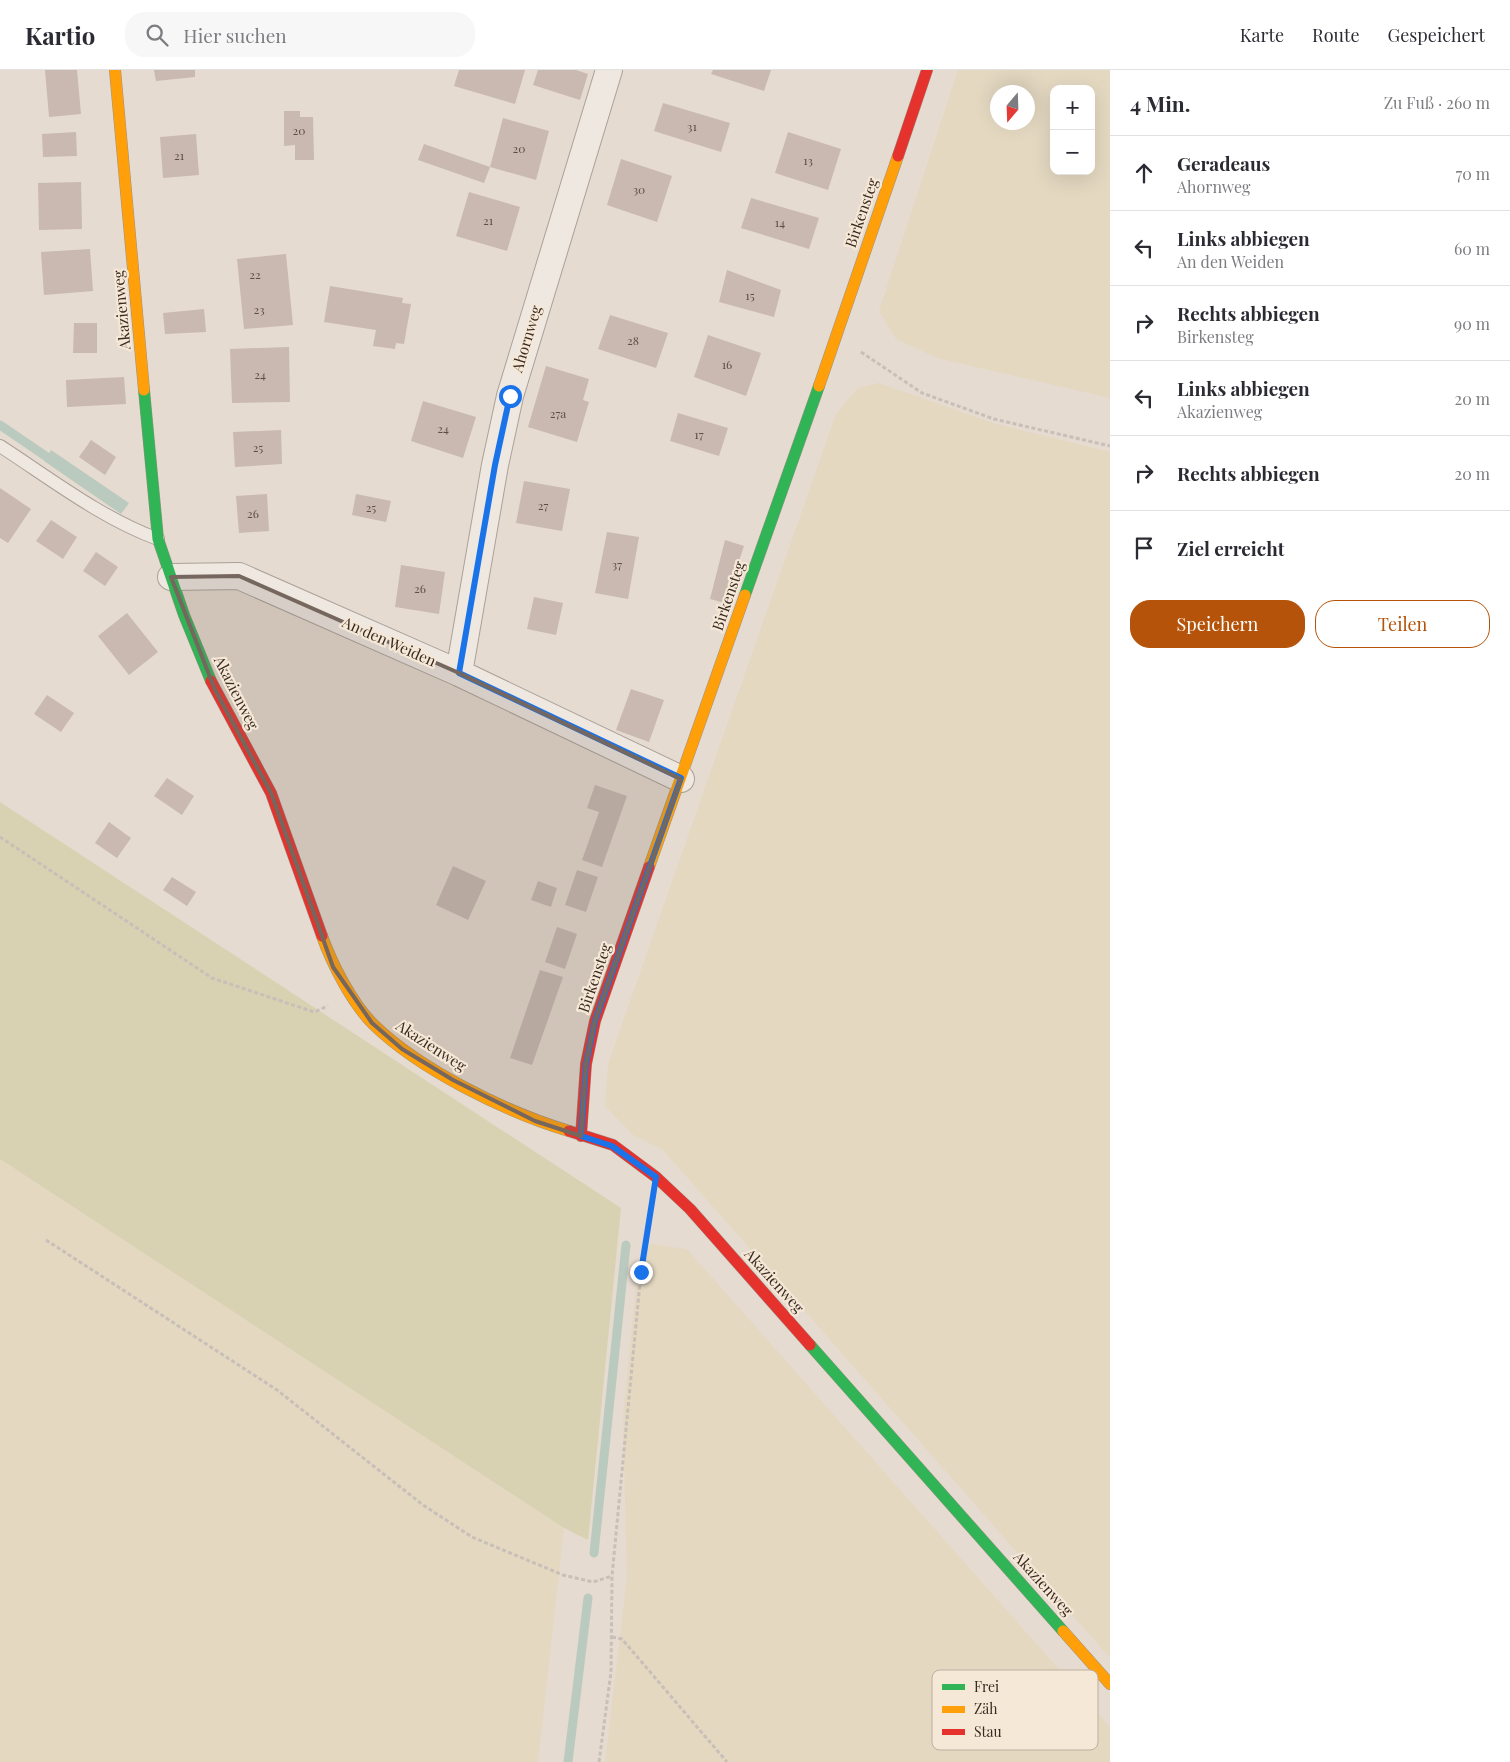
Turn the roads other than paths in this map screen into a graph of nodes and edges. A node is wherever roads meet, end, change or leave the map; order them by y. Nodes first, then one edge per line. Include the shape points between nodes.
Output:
1 (115, 70) edge
2 (609, 70) edge
3 (927, 70) edge
4 (0, 446) edge
5 (158, 539) junction
6 (171, 577) junction
7 (459, 673) junction
8 (681, 778) junction
9 (581, 1136) junction
10 (1098, 1670) edge
11 (1098, 1670) edge
12 (1110, 1684) edge

1 - 5 street, Akazienweg
2 - 7 street, Ahornweg via 510,396
3 - 8 street, Birkensteg
4 - 5 lane via 131,529
5 - 6 street, Akazienweg
6 - 7 street, An den Weiden via 239,576
6 - 9 street, Akazienweg via 215,690 271,793 333,967 352,996 372,1023 402,1048 453,1080 535,1121
7 - 8 street, An den Weiden
8 - 9 street, Birkensteg via 595,1021 586,1064
9 - 10 street, Akazienweg via 612,1146 656,1177 690,1208
11 - 12 street, Akazienweg

